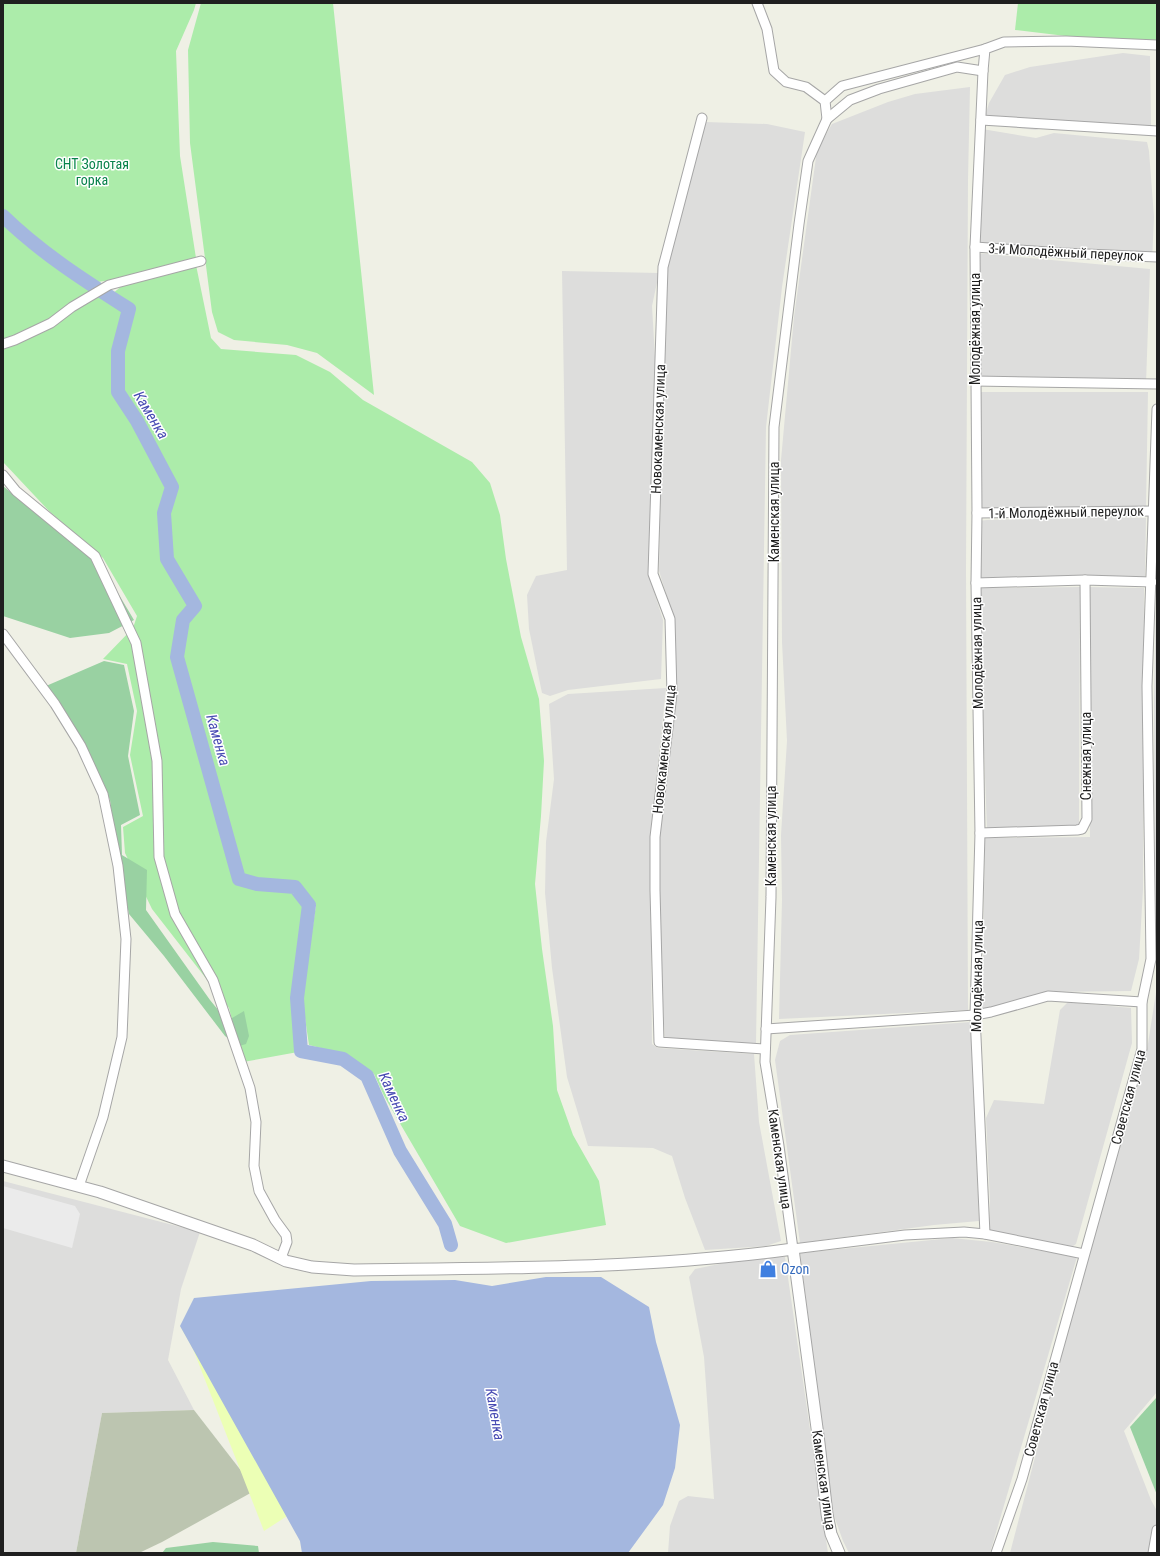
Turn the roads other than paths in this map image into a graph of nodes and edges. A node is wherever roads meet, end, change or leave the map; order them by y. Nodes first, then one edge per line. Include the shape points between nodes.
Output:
1 (757, 3) edge
2 (1157, 45) edge
3 (985, 49) junction
4 (983, 71) junction
5 (825, 101) junction
6 (702, 118) dead end
7 (827, 119) junction
8 (982, 120) junction
9 (1157, 131) edge
10 (975, 247) junction
11 (1157, 256) edge
12 (201, 261) dead end
13 (3, 344) edge
14 (975, 381) junction
15 (1157, 384) edge
16 (1157, 410) edge
17 (3, 475) edge
18 (1154, 511) junction
19 (977, 513) junction
20 (1085, 580) junction
21 (1152, 582) junction
22 (976, 583) junction
23 (3, 634) edge
24 (980, 832) junction
25 (1142, 1002) junction
26 (976, 1015) junction
27 (766, 1029) junction
28 (765, 1049) junction
29 (3, 1166) edge
30 (79, 1186) junction
31 (986, 1234) junction
32 (793, 1249) junction
33 (1084, 1254) junction
34 (281, 1258) junction
35 (1157, 1530) edge
36 (839, 1553) edge
37 (996, 1553) edge
38 (1154, 1553) edge

1 - 5 street via 767,29 774,71 786,82 806,88
2 - 3 street via 1058,41 1004,42
3 - 4 street, Молодёжная улица
3 - 5 street via 842,86
4 - 7 street via 956,67 879,89 850,100
4 - 8 street, Молодёжная улица
5 - 7 street
6 - 28 street, Новокаменская улица via 663,267 653,574 670,619 672,694 655,837 659,1042
7 - 27 street, Каменская улица via 808,161 774,427 771,897
8 - 9 street
8 - 10 street, Молодёжная улица
10 - 11 street, 3-й Молодёжный переулок
10 - 14 street, Молодёжная улица
12 - 13 street via 108,285 51,323
14 - 15 street
14 - 19 street, Молодёжная улица
16 - 18 street, Советская улица
17 - 34 street via 16,491 95,556 136,643 156,761 159,857 175,914 212,980 250,1088 256,1122 254,1166 259,1191 286,1235 287,1242
18 - 19 street, 1-й Молодёжный переулок
18 - 21 street, Советская улица
19 - 22 street, Молодёжная улица
20 - 21 street
20 - 22 street
20 - 24 street, Снежная улица via 1087,819 1082,828 1077,830
21 - 25 street, Советская улица via 1147,686 1151,959
22 - 24 street, Молодёжная улица
23 - 30 street via 55,704 81,746 102,794 118,866 126,939 122,1037 103,1117
24 - 26 street, Молодёжная улица
25 - 26 street via 1048,996
25 - 33 street, Советская улица via 1142,1049
26 - 27 street
26 - 31 street, Молодёжная улица
27 - 28 street, Каменская улица
28 - 32 street, Каменская улица via 764,1062
29 - 30 street
30 - 34 street via 253,1245
31 - 32 street via 964,1232 905,1235
31 - 33 street
32 - 34 street via 747,1256 616,1265 479,1268 354,1270 312,1267
32 - 36 street, Каменская улица via 826,1514
33 - 37 street, Советская улица via 1022,1479
35 - 38 street

